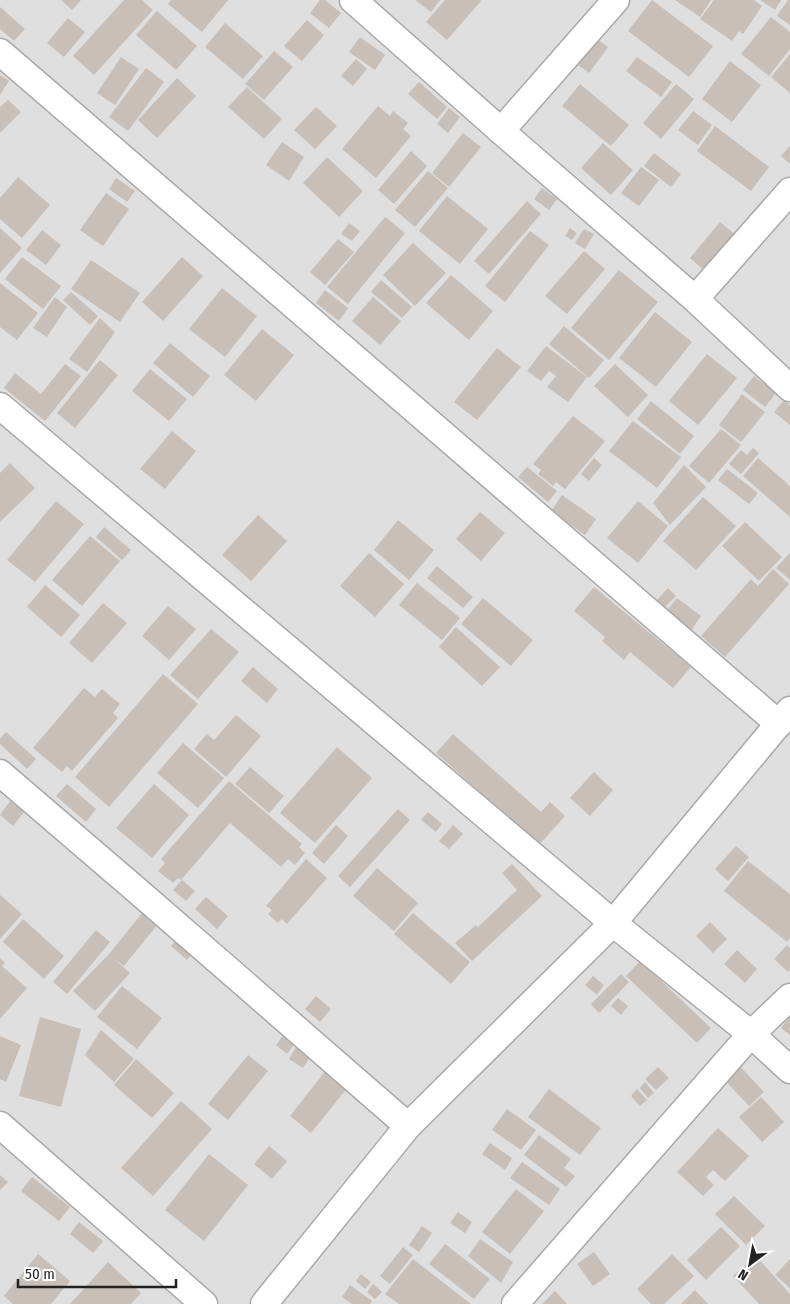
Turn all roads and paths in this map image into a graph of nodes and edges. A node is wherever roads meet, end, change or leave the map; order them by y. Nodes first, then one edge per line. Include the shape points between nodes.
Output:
1 (353, 0) edge
2 (616, 0) edge
3 (0, 52) edge
4 (501, 131) junction
5 (790, 191) edge
6 (695, 299) junction
7 (790, 388) edge
8 (0, 406) edge
9 (784, 717) edge
10 (0, 773) edge
11 (613, 923) junction
12 (790, 997) edge
13 (751, 1034) junction
14 (790, 1070) edge
15 (0, 1125) edge
16 (408, 1126) junction
17 (204, 1304) edge
18 (264, 1304) edge
19 (515, 1304) edge

1 - 4 street
2 - 4 street
3 - 9 street
4 - 6 street
5 - 6 street
6 - 7 street
8 - 11 street
9 - 11 street
10 - 16 street
11 - 13 street
11 - 16 street
12 - 13 street
13 - 14 street
13 - 19 street
15 - 17 street
16 - 18 street

